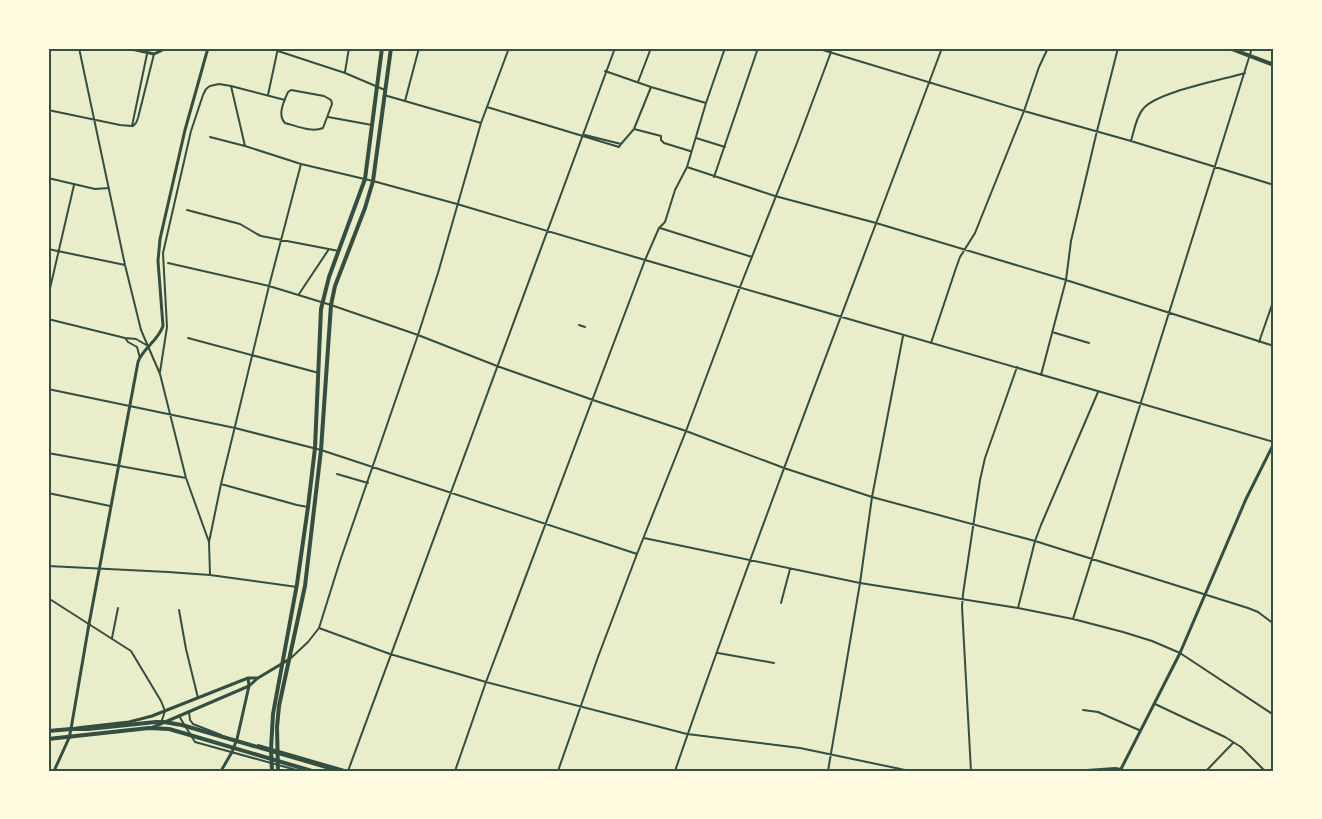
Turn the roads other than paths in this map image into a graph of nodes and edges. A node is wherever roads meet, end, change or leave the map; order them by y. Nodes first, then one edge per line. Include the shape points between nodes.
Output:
1 (80, 48) edge
2 (127, 48) edge
3 (167, 48) edge
4 (208, 48) edge
5 (349, 48) edge
6 (382, 48) edge
7 (391, 48) edge
8 (419, 48) edge
9 (508, 48) edge
10 (615, 48) edge
11 (651, 48) edge
12 (725, 48) edge
13 (758, 48) edge
14 (816, 48) edge
15 (833, 48) edge
16 (942, 48) edge
17 (1048, 48) edge
18 (1118, 48) edge
19 (1229, 48) edge
20 (1252, 48) edge
21 (278, 49) edge
22 (831, 52) junction
23 (147, 54) junction
24 (154, 54) junction
25 (1250, 56) junction
26 (1274, 65) edge
27 (605, 71) junction
28 (345, 73) junction
29 (1245, 74) junction
30 (639, 82) junction
31 (930, 82) junction
32 (231, 86) junction
33 (378, 87) junction
34 (651, 87) junction
35 (385, 90) junction
36 (268, 95) junction
37 (384, 95) junction
38 (285, 100) junction
39 (405, 101) junction
40 (706, 103) junction
41 (487, 107) junction
42 (48, 110) edge
43 (1024, 111) junction
44 (327, 117) junction
45 (95, 120) junction
46 (481, 123) junction
47 (372, 125) junction
48 (132, 126) junction
49 (634, 129) junction
50 (1097, 131) junction
51 (582, 135) junction
52 (210, 137) dead end
53 (695, 138) junction
54 (1131, 141) junction
55 (621, 144) junction
56 (245, 146) junction
57 (724, 147) junction
58 (691, 151) junction
59 (301, 164) junction
60 (687, 167) junction
61 (1215, 167) junction
62 (714, 177) junction
63 (48, 178) edge
64 (364, 179) junction
65 (373, 181) junction
66 (74, 184) junction
67 (1274, 185) edge
68 (109, 188) junction
69 (775, 196) junction
70 (457, 204) junction
71 (187, 210) dead end
72 (876, 223) junction
73 (659, 228) junction
74 (547, 231) junction
75 (281, 239) junction
76 (48, 249) edge
77 (329, 249) junction
78 (965, 250) junction
79 (339, 251) junction
80 (59, 252) junction
81 (752, 257) junction
82 (645, 260) junction
83 (168, 263) dead end
84 (125, 265) junction
85 (1066, 280) junction
86 (269, 286) junction
87 (740, 287) junction
88 (298, 296) junction
89 (48, 297) edge
90 (1274, 299) edge
91 (322, 303) junction
92 (331, 305) junction
93 (1169, 314) junction
94 (842, 317) junction
95 (48, 320) edge
96 (579, 325) dead end
97 (585, 327) dead end
98 (1052, 332) junction
99 (418, 335) junction
100 (903, 335) junction
101 (611, 337) dead end
102 (125, 338) junction
103 (188, 338) dead end
104 (615, 339) junction
105 (1259, 342) junction
106 (931, 343) junction
107 (1089, 343) dead end
108 (148, 346) junction
109 (1274, 346) edge
110 (252, 356) junction
111 (140, 357) junction
112 (497, 366) junction
113 (1017, 367) junction
114 (319, 373) junction
115 (160, 374) junction
116 (1041, 375) junction
117 (48, 389) edge
118 (1099, 391) junction
119 (593, 400) junction
120 (1140, 403) junction
121 (130, 407) junction
122 (171, 415) junction
123 (235, 428) junction
124 (686, 431) junction
125 (1274, 443) edge
126 (315, 448) junction
127 (321, 450) junction
128 (48, 453) edge
129 (119, 466) junction
130 (374, 467) junction
131 (784, 468) junction
132 (338, 474) dead end
133 (186, 478) junction
134 (368, 483) junction
135 (221, 484) junction
136 (450, 492) junction
137 (48, 493) edge
138 (872, 497) junction
139 (111, 507) junction
140 (308, 507) junction
141 (546, 524) junction
142 (972, 525) junction
143 (644, 538) junction
144 (1035, 541) junction
145 (209, 542) junction
146 (637, 554) junction
147 (1091, 559) junction
148 (751, 561) junction
149 (48, 566) edge
150 (99, 568) junction
151 (790, 569) junction
152 (210, 576) junction
153 (860, 583) junction
154 (297, 587) junction
155 (1205, 595) junction
156 (48, 598) edge
157 (962, 600) junction
158 (782, 603) dead end
159 (118, 608) dead end
160 (1017, 608) junction
161 (179, 610) dead end
162 (1073, 619) junction
163 (89, 624) junction
164 (1274, 624) edge
165 (319, 628) junction
166 (112, 638) junction
167 (717, 653) junction
168 (1180, 653) junction
169 (390, 654) junction
170 (288, 660) junction
171 (774, 663) dead end
172 (282, 664) junction
173 (248, 678) junction
174 (258, 678) junction
175 (486, 682) junction
176 (249, 686) junction
177 (199, 698) junction
178 (1155, 704) junction
179 (581, 706) junction
180 (1083, 710) dead end
181 (165, 711) junction
182 (189, 712) junction
183 (1274, 715) edge
184 (179, 716) junction
185 (71, 729) junction
186 (149, 729) junction
187 (48, 731) edge
188 (1141, 731) junction
189 (687, 734) junction
190 (69, 738) junction
191 (237, 739) junction
192 (48, 740) edge
193 (1234, 742) junction
194 (272, 749) junction
195 (277, 750) junction
196 (232, 752) junction
197 (831, 754) junction
198 (272, 764) junction
199 (278, 765) junction
200 (1120, 770) edge
201 (54, 771) edge
202 (221, 771) edge
203 (272, 771) edge
204 (278, 771) edge
205 (300, 771) edge
206 (312, 771) edge
207 (340, 771) edge
208 (348, 771) edge
209 (455, 771) edge
210 (558, 771) edge
211 (675, 771) edge
212 (828, 771) edge
213 (910, 771) edge
214 (971, 771) edge
215 (1072, 771) edge
216 (1126, 771) edge
217 (1206, 771) edge
218 (1265, 771) edge

1 - 45 street
2 - 23 street
3 - 24 street
4 - 108 street via 159,249 163,326
5 - 28 street
6 - 33 main road
7 - 35 main road
8 - 39 street
9 - 41 street
10 - 27 street
11 - 30 street
12 - 40 street
13 - 57 street
14 - 22 street
15 - 22 street
16 - 31 street
17 - 43 street
18 - 50 street
19 - 25 main road
20 - 25 street
21 - 28 street
21 - 36 street
22 - 31 street
22 - 69 street
23 - 24 street
23 - 48 street
24 - 48 street via 138,118
25 - 26 main road
25 - 29 street
27 - 30 street
27 - 51 street
28 - 33 street
29 - 54 street via 1149,103 1140,114
29 - 61 street
30 - 34 street
31 - 43 street
31 - 72 street
32 - 36 street
32 - 56 street
32 - 115 street via 214,84 206,89 191,131 163,253 167,327
33 - 35 street
33 - 47 main road
34 - 40 street
34 - 49 street
35 - 37 main road
36 - 38 street
37 - 39 street
37 - 65 main road
38 - 44 street via 291,90 327,97 332,102
38 - 44 street via 281,118 285,123 318,130
39 - 46 street
40 - 53 street
41 - 46 street
41 - 51 street
42 - 45 street
43 - 50 street
43 - 78 street
44 - 47 street
45 - 48 street
45 - 68 street
46 - 70 street
47 - 64 main road
49 - 55 street
49 - 58 street via 661,136 664,143
50 - 54 street
50 - 85 street via 1071,241
51 - 55 street
51 - 55 street via 619,147
51 - 74 street
52 - 56 street
53 - 57 street
53 - 58 street
54 - 61 street
56 - 59 street
57 - 62 street
58 - 60 street
59 - 64 street
59 - 75 street
60 - 62 street
60 - 73 street
61 - 67 street
61 - 93 street
62 - 69 street
63 - 66 street
64 - 65 street
64 - 79 main road
65 - 70 street
65 - 92 main road
66 - 68 street
66 - 80 street
68 - 84 street
69 - 72 street
69 - 81 street
70 - 74 street
70 - 99 street
71 - 75 street
72 - 78 street
72 - 94 street
73 - 81 street
73 - 82 street
74 - 82 street
74 - 112 street
75 - 77 street
75 - 86 street
76 - 80 street
77 - 79 street
77 - 88 street
78 - 85 street
78 - 106 street
79 - 91 main road
80 - 84 street
80 - 89 street
81 - 87 street
82 - 87 street
82 - 104 street
83 - 86 street
84 - 108 street
85 - 93 street
85 - 98 street
86 - 88 street
86 - 110 street
87 - 94 street
87 - 124 street
88 - 91 street
90 - 105 street
91 - 92 street
91 - 114 main road
92 - 99 street
92 - 127 main road
93 - 105 street
93 - 120 street
94 - 100 street
94 - 131 street
95 - 102 street
96 - 97 street
98 - 107 street
98 - 116 street
99 - 112 street
99 - 130 street
100 - 106 street
100 - 138 street
101 - 104 street
102 - 108 street
102 - 111 street via 137,347
103 - 110 street
104 - 119 street
105 - 109 street
106 - 113 street
108 - 111 street
108 - 115 street
110 - 114 street
110 - 123 street
111 - 121 street
112 - 119 street
112 - 136 street
113 - 116 street
113 - 142 street via 985,458
114 - 126 main road
115 - 122 street
116 - 118 street
117 - 121 street
118 - 120 street
118 - 144 street
119 - 124 street
119 - 141 street
120 - 125 street
120 - 147 street
121 - 122 street
121 - 129 street
122 - 123 street
122 - 133 street
123 - 126 street
123 - 135 street
124 - 131 street
124 - 143 street
125 - 155 street
126 - 127 street
126 - 140 main road
127 - 130 street
127 - 170 main road via 304,586
128 - 129 street
129 - 133 street
129 - 139 street
130 - 134 street
130 - 136 street
131 - 138 street
131 - 148 street
132 - 134 street
133 - 145 street
134 - 165 street
135 - 140 street
135 - 145 street
136 - 141 street
136 - 169 street
137 - 139 street
138 - 142 street
138 - 153 street
139 - 150 street
140 - 154 main road
141 - 146 street
141 - 175 street
142 - 144 street
142 - 157 street
143 - 146 street
143 - 148 street
144 - 147 street
144 - 160 street
145 - 152 street
146 - 179 street
147 - 155 street
147 - 162 street
148 - 151 street
148 - 167 street
149 - 150 street
150 - 152 street
150 - 163 street
151 - 153 street
151 - 158 street
152 - 154 street
153 - 157 street
153 - 197 street
154 - 172 main road
155 - 164 street via 1258,612
155 - 168 street
156 - 163 street
157 - 160 street
157 - 214 street
159 - 166 street
160 - 162 street
161 - 177 street
162 - 168 street
163 - 166 street
163 - 185 street
165 - 169 street
165 - 170 street
166 - 181 street via 131,651
167 - 171 street
167 - 189 street
168 - 178 street
168 - 183 street
169 - 175 street
169 - 208 street
170 - 172 street
170 - 195 main road via 279,706
172 - 174 street
172 - 194 main road via 273,714
173 - 174 street
173 - 176 street
173 - 177 street
174 - 176 street
175 - 179 street
175 - 209 street
176 - 182 street
176 - 191 street
177 - 181 street
178 - 188 street
178 - 193 street
179 - 189 street
179 - 210 street
180 - 188 street via 1098,712
181 - 185 street via 129,722
181 - 186 street via 162,720
182 - 184 street
182 - 191 street via 190,722 196,726
184 - 186 street
184 - 196 street via 195,742
185 - 187 main road
185 - 190 street
185 - 207 main road via 164,722
186 - 190 main road
186 - 206 main road via 183,732
188 - 200 street
189 - 197 street
189 - 211 street
190 - 192 main road
190 - 201 street
191 - 194 street
191 - 196 street
193 - 217 street
193 - 218 street
194 - 195 street
194 - 198 main road
195 - 199 main road
195 - 208 street
196 - 198 street
196 - 202 street
197 - 212 street
197 - 213 street
198 - 199 street
198 - 203 main road
199 - 204 main road
199 - 205 street
200 - 215 street
200 - 216 street

